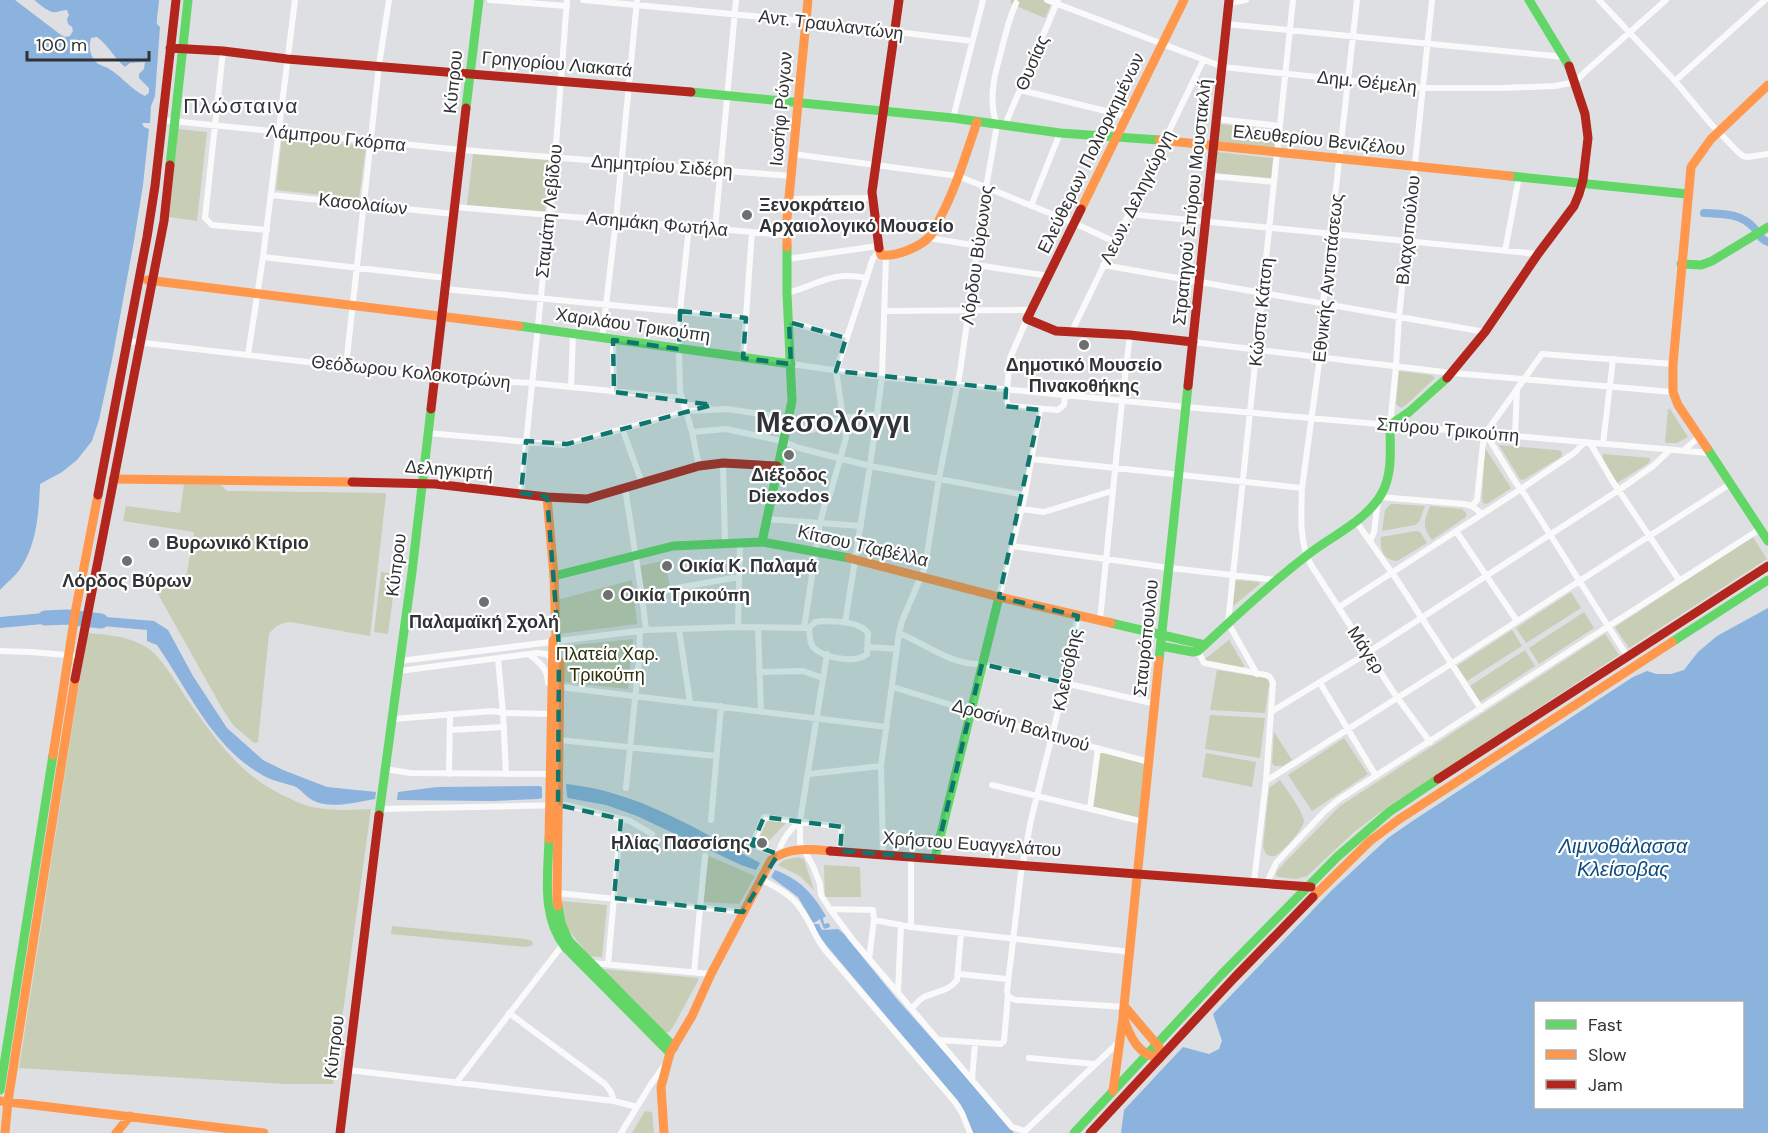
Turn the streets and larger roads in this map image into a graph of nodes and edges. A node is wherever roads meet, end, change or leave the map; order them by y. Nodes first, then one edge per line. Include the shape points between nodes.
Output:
1 (176, 0) edge
2 (188, 0) edge
3 (295, 0) edge
4 (388, 0) edge
5 (478, 0) edge
6 (490, 0) edge
7 (583, 0) edge
8 (736, 0) edge
9 (808, 0) edge
10 (899, 0) edge
11 (983, 0) edge
12 (1047, 0) edge
13 (1184, 0) edge
14 (1246, 0) edge
15 (1293, 0) edge
16 (1357, 0) edge
17 (1432, 0) edge
18 (1529, 0) edge
19 (1599, 0) edge
20 (1666, 0) edge
21 (1765, 0) edge
22 (1229, 1) edge
23 (1057, 2) edge
24 (567, 3) edge
25 (637, 3) edge
26 (1016, 3) dead end
27 (735, 15) junction
28 (805, 21) junction
29 (1227, 24) junction
30 (1290, 30) junction
31 (895, 33) junction
32 (1629, 33) junction
33 (1353, 36) junction
34 (972, 41) junction
35 (1427, 42) junction
36 (1162, 45) junction
37 (170, 48) junction
38 (183, 49) junction
39 (223, 51) junction
40 (1565, 57) junction
41 (287, 59) junction
42 (1203, 61) junction
43 (379, 65) junction
44 (1223, 67) junction
45 (471, 73) junction
46 (1285, 74) junction
47 (1348, 79) junction
48 (561, 81) junction
49 (1675, 81) junction
50 (1575, 82) junction
51 (1768, 85) edge
52 (629, 86) junction
53 (1423, 88) junction
54 (1020, 90) junction
55 (726, 96) junction
56 (798, 103) junction
57 (885, 111) junction
58 (1126, 116) junction
59 (953, 118) junction
60 (1217, 119) junction
61 (162, 120) junction
62 (175, 122) junction
63 (977, 122) junction
64 (1001, 125) junction
65 (215, 126) junction
66 (1280, 126) junction
67 (1718, 131) junction
68 (279, 133) junction
69 (1060, 133) junction
70 (1115, 137) junction
71 (1164, 140) junction
72 (371, 142) junction
73 (1215, 146) junction
74 (462, 150) junction
75 (1277, 152) junction
76 (794, 154) junction
77 (1768, 154) edge
78 (555, 158) junction
79 (1340, 158) junction
80 (621, 163) junction
81 (875, 165) junction
82 (1415, 166) junction
83 (719, 171) junction
84 (791, 176) junction
85 (958, 176) junction
86 (1211, 176) junction
87 (1519, 177) junction
88 (1274, 182) junction
89 (1582, 183) junction
90 (986, 188) junction
91 (1687, 194) junction
92 (271, 195) junction
93 (872, 198) junction
94 (789, 199) junction
95 (363, 204) junction
96 (1031, 206) junction
97 (455, 211) junction
98 (1128, 214) junction
99 (549, 215) junction
100 (616, 220) junction
101 (1206, 222) junction
102 (1074, 223) junction
103 (689, 226) junction
104 (1269, 228) junction
105 (715, 229) junction
106 (267, 230) junction
107 (1761, 231) edge
108 (752, 232) junction
109 (1331, 234) junction
110 (787, 235) junction
111 (929, 238) junction
112 (1115, 242) junction
113 (1407, 242) junction
114 (979, 246) junction
115 (1505, 251) junction
116 (881, 252) junction
117 (1539, 254) junction
118 (264, 257) junction
119 (787, 259) junction
120 (1681, 264) junction
121 (976, 265) junction
122 (1103, 265) junction
123 (356, 267) junction
124 (1049, 276) junction
125 (446, 278) junction
126 (867, 278) junction
127 (139, 279) junction
128 (153, 281) junction
129 (1200, 282) junction
130 (444, 289) junction
131 (787, 293) junction
132 (1262, 293) junction
133 (257, 294) junction
134 (540, 298) junction
135 (1323, 304) junction
136 (606, 305) junction
137 (352, 306) junction
138 (970, 310) junction
139 (884, 311) junction
140 (680, 312) junction
141 (1029, 315) junction
142 (441, 316) junction
143 (1399, 317) junction
144 (746, 318) junction
145 (789, 322) junction
146 (537, 328) junction
147 (1485, 332) junction
148 (1071, 333) junction
149 (573, 334) junction
150 (1130, 335) junction
151 (846, 338) junction
152 (602, 339) junction
153 (613, 340) junction
154 (127, 341) junction
155 (141, 342) junction
156 (1193, 342) junction
157 (679, 349) junction
158 (1257, 350) junction
159 (248, 355) junction
160 (1320, 356) junction
161 (743, 358) junction
162 (1613, 359) junction
163 (791, 364) junction
164 (1672, 364) junction
165 (346, 366) junction
166 (1396, 366) junction
167 (836, 371) junction
168 (1452, 373) junction
169 (434, 376) junction
170 (882, 377) junction
171 (1523, 380) junction
172 (531, 383) junction
173 (958, 384) junction
174 (571, 387) junction
175 (1517, 387) junction
176 (1610, 388) junction
177 (1006, 389) junction
178 (614, 392) junction
179 (1673, 393) junction
180 (1065, 395) junction
181 (682, 399) junction
182 (1122, 401) junction
183 (1186, 407) junction
184 (1040, 410) junction
185 (686, 411) junction
186 (1250, 413) junction
187 (877, 414) junction
188 (842, 418) junction
189 (1313, 418) junction
190 (787, 421) junction
191 (1390, 425) junction
192 (622, 428) junction
193 (692, 432) junction
194 (427, 433) junction
195 (1486, 434) junction
196 (1515, 436) junction
197 (1699, 437) junction
198 (526, 441) junction
199 (783, 441) junction
200 (1588, 442) junction
201 (1603, 444) junction
202 (1670, 450) junction
203 (1683, 451) junction
204 (1709, 453) junction
205 (841, 458) junction
206 (1032, 459) junction
207 (723, 463) junction
208 (699, 466) junction
209 (777, 466) junction
210 (870, 466) junction
211 (1115, 469) junction
212 (1178, 475) junction
213 (939, 478) junction
214 (113, 479) junction
215 (1243, 482) junction
216 (642, 483) junction
217 (422, 484) junction
218 (1730, 484) junction
219 (625, 488) junction
220 (1302, 488) junction
221 (1521, 489) junction
222 (1619, 490) junction
223 (1112, 491) junction
224 (521, 494) junction
225 (1025, 495) junction
226 (547, 497) junction
227 (1379, 498) junction
228 (1472, 506) junction
229 (1022, 509) junction
230 (1482, 514) junction
231 (766, 519) junction
232 (1355, 520) junction
233 (820, 523) junction
234 (861, 526) junction
235 (1760, 529) junction
236 (1456, 531) junction
237 (1550, 535) junction
238 (1649, 535) junction
239 (1370, 541) junction
240 (1768, 541) edge
241 (725, 543) junction
242 (740, 543) junction
243 (762, 543) junction
244 (1013, 546) junction
245 (817, 551) junction
246 (636, 555) junction
247 (1306, 555) junction
248 (856, 559) junction
249 (1105, 560) junction
250 (1768, 566) edge
251 (1170, 568) junction
252 (1392, 572) junction
253 (554, 576) junction
254 (922, 576) junction
255 (1233, 576) junction
256 (1486, 576) junction
257 (739, 577) junction
258 (1277, 580) junction
259 (1579, 580) junction
260 (1679, 580) junction
261 (1768, 580) edge
262 (642, 596) junction
263 (999, 597) junction
264 (1339, 607) junction
265 (1699, 610) junction
266 (1078, 616) junction
267 (1420, 618) junction
268 (1100, 620) junction
269 (1706, 620) junction
270 (1517, 621) junction
271 (845, 623) junction
272 (1228, 623) junction
273 (1608, 626) junction
274 (738, 627) junction
275 (758, 627) junction
276 (807, 628) junction
277 (679, 629) junction
278 (643, 631) junction
279 (899, 633) junction
280 (1162, 635) junction
281 (556, 639) junction
282 (1161, 646) junction
283 (868, 647) junction
284 (1201, 648) junction
285 (897, 649) junction
286 (0, 651) edge
287 (1368, 652) junction
288 (827, 654) junction
289 (68, 655) junction
290 (530, 655) junction
291 (79, 656) junction
292 (1627, 656) junction
293 (498, 659) junction
294 (554, 660) junction
295 (982, 664) junction
296 (1451, 664) junction
297 (400, 666) junction
298 (759, 672) junction
299 (1257, 674) junction
300 (824, 678) junction
301 (1065, 683) junction
302 (1320, 683) junction
303 (560, 687) junction
304 (893, 687) junction
305 (636, 696) junction
306 (1398, 698) junction
307 (690, 703) junction
308 (1156, 704) junction
309 (720, 706) junction
310 (971, 710) junction
311 (1481, 710) junction
312 (761, 712) junction
313 (1271, 712) junction
314 (503, 713) junction
315 (450, 714) junction
316 (550, 714) junction
317 (818, 718) junction
318 (393, 719) junction
319 (504, 727) junction
320 (887, 727) junction
321 (1348, 729) junction
322 (450, 730) junction
323 (1052, 736) junction
324 (559, 740) junction
325 (1430, 742) junction
326 (630, 747) junction
327 (1098, 748) junction
328 (716, 756) junction
329 (1149, 762) junction
330 (881, 766) junction
331 (385, 769) junction
332 (449, 774) junction
333 (506, 774) junction
334 (554, 774) junction
335 (809, 774) junction
336 (1447, 774) junction
337 (1376, 776) junction
338 (1266, 781) junction
339 (1453, 783) junction
340 (992, 785) dead end
341 (626, 788) dead end
342 (1037, 796) junction
343 (554, 806) junction
344 (380, 809) junction
345 (1090, 809) junction
346 (621, 819) junction
347 (711, 820) dead end
348 (801, 821) junction
349 (1144, 822) junction
350 (652, 834) dead end
351 (803, 849) junction
352 (840, 851) junction
353 (883, 854) junction
354 (705, 856) dead end
355 (911, 856) junction
356 (775, 857) junction
357 (935, 858) junction
358 (1023, 865) junction
359 (1139, 873) junction
360 (761, 879) junction
361 (1254, 882) junction
362 (1267, 883) junction
363 (1307, 886) junction
364 (1321, 888) junction
365 (557, 892) junction
366 (614, 898) junction
367 (700, 907) junction
368 (830, 909) junction
369 (744, 912) junction
370 (874, 920) junction
371 (901, 925) junction
372 (910, 927) junction
373 (961, 933) junction
374 (1012, 939) junction
375 (565, 941) junction
376 (1131, 952) junction
377 (869, 958) junction
378 (591, 963) junction
379 (608, 964) junction
380 (694, 972) junction
381 (711, 974) junction
382 (959, 974) junction
383 (1007, 979) junction
384 (898, 991) junction
385 (1008, 996) junction
386 (912, 1008) junction
387 (1124, 1012) junction
388 (509, 1013) junction
389 (939, 1040) junction
390 (1120, 1041) junction
391 (975, 1043) junction
392 (1157, 1044) junction
393 (671, 1054) junction
394 (1147, 1055) junction
395 (1029, 1058) dead end
396 (1160, 1058) junction
397 (1095, 1064) junction
398 (348, 1070) junction
399 (972, 1080) junction
400 (456, 1083) junction
401 (0, 1090) edge
402 (1112, 1092) junction
403 (4, 1101) edge
404 (614, 1101) junction
405 (637, 1107) junction
406 (129, 1116) junction
407 (5, 1133) edge
408 (116, 1133) edge
409 (264, 1133) edge
410 (340, 1133) edge
411 (621, 1133) edge
412 (664, 1133) edge
413 (970, 1133) edge
414 (1074, 1133) edge
415 (1090, 1133) edge

1 - 37 street
2 - 38 street
3 - 41 street
4 - 43 street
5 - 45 street, Κύπρου
6 - 24 street
7 - 25 street, Αντ. Τραυλαντώνη
8 - 27 street
9 - 28 street, Ιωσήφ Ρώγων
10 - 31 street
11 - 34 street
12 - 23 street, Δημ. Θέμελη
13 - 36 street, Ελεύθερων Πολιορκημένων
14 - 22 street
15 - 30 street, Κώστα Κάτση
16 - 33 street, Εθνικής Αντιστάσεως
17 - 35 street, Βλαχοπούλου
18 - 40 street
19 - 32 street
20 - 32 street
21 - 49 street
22 - 29 street, Στρατηγού Σπύρου Μουστακλή
23 - 36 street, Δημ. Θέμελη
23 - 54 street, Θυσίας
24 - 48 street, Σταμάτη Λεβίδου
25 - 27 street, Αντ. Τραυλαντώνη
25 - 52 street
26 - 64 street via 994,77 994,115
27 - 28 street, Αντ. Τραυλαντώνη
27 - 55 street
28 - 31 street, Αντ. Τραυλαντώνη
28 - 56 street, Ιωσήφ Ρώγων
29 - 30 street
29 - 44 street, Στρατηγού Σπύρου Μουστακλή
30 - 33 street
30 - 46 street, Κώστα Κάτση
31 - 34 street, Αντ. Τραυλαντώνη
31 - 57 street
32 - 49 street
32 - 50 street
33 - 35 street
33 - 47 street, Εθνικής Αντιστάσεως
34 - 59 street
35 - 40 street
35 - 53 street, Βλαχοπούλου
36 - 42 street, Δημ. Θέμελη
36 - 58 street, Ελεύθερων Πολιορκημένων
37 - 38 street, Γρηγορίου Λιακατά
37 - 61 street
38 - 39 street, Γρηγορίου Λιακατά
38 - 62 street
39 - 41 street, Γρηγορίου Λιακατά
39 - 65 street
40 - 50 street
41 - 43 street, Γρηγορίου Λιακατά
41 - 68 street
42 - 44 street, Δημ. Θέμελη
42 - 71 street, Λεων. Δεληγιώργη
43 - 45 street, Γρηγορίου Λιακατά
43 - 72 street
44 - 46 street, Δημ. Θέμελη
44 - 60 street, Στρατηγού Σπύρου Μουστακλή
45 - 48 street, Γρηγορίου Λιακατά
45 - 74 street, Κύπρου
46 - 47 street, Δημ. Θέμελη
46 - 66 street, Κώστα Κάτση
47 - 53 street, Δημ. Θέμελη
47 - 79 street, Εθνικής Αντιστάσεως
48 - 52 street, Γρηγορίου Λιακατά
48 - 78 street, Σταμάτη Λεβίδου
49 - 67 street
50 - 53 street, Δημ. Θέμελη via 1517,88
50 - 89 street via 1588,132
51 - 67 street
52 - 55 street, Γρηγορίου Λιακατά
52 - 80 street
53 - 82 street, Βλαχοπούλου
54 - 58 street
54 - 64 street, Θυσίας
55 - 56 street, Γρηγορίου Λιακατά
55 - 83 street
56 - 57 street, Γρηγορίου Λιακατά
56 - 76 street, Ιωσήφ Ρώγων
57 - 59 street, Ελευθερίου Βενιζέλου
57 - 81 street
58 - 70 street, Ελεύθερων Πολιορκημένων
59 - 63 street, Ελευθερίου Βενιζέλου
60 - 66 street
60 - 73 street, Στρατηγού Σπύρου Μουστακλή
61 - 62 street, Λάμπρου Γκόρπα
61 - 127 street
62 - 65 street, Λάμπρου Γκόρπα
62 - 128 street
63 - 64 street, Ελευθερίου Βενιζέλου
63 - 85 street
64 - 69 street, Ελευθερίου Βενιζέλου
64 - 90 street, Λόρδου Βύρωνος
65 - 68 street, Λάμπρου Γκόρπα
65 - 106 street via 205,218 212,225
66 - 75 street, Κώστα Κάτση
67 - 77 street via 1743,156
67 - 91 street via 1692,164
68 - 72 street, Λάμπρου Γκόρπα
68 - 92 street
69 - 70 street, Ελευθερίου Βενιζέλου
69 - 96 street
70 - 71 street, Ελευθερίου Βενιζέλου
70 - 102 street, Ελεύθερων Πολιορκημένων
71 - 73 street, Ελευθερίου Βενιζέλου
71 - 98 street, Λεων. Δεληγιώργη
72 - 74 street, Λάμπρου Γκόρπα
72 - 95 street
73 - 75 street, Ελευθερίου Βενιζέλου
73 - 86 street, Στρατηγού Σπύρου Μουστακλή
74 - 78 street, Δημητρίου Σιδέρη
74 - 97 street, Κύπρου
75 - 79 street, Ελευθερίου Βενιζέλου
75 - 88 street, Κώστα Κάτση
76 - 81 street
76 - 84 street, Ιωσήφ Ρώγων
78 - 80 street, Δημητρίου Σιδέρη
78 - 99 street, Σταμάτη Λεβίδου
79 - 82 street, Ελευθερίου Βενιζέλου
79 - 109 street, Εθνικής Αντιστάσεως
80 - 83 street, Δημητρίου Σιδέρη
80 - 100 street
81 - 85 street
81 - 93 street
82 - 87 street, Ελευθερίου Βενιζέλου
82 - 113 street, Βλαχοπούλου
83 - 84 street, Δημητρίου Σιδέρη
83 - 105 street
84 - 94 street, Ιωσήφ Ρώγων
85 - 90 street
85 - 111 street
86 - 88 street
86 - 101 street, Στρατηγού Σπύρου Μουστακλή
87 - 89 street, Ελευθερίου Βενιζέλου
87 - 115 street
88 - 104 street, Κώστα Κάτση
89 - 91 street, Ελευθερίου Βενιζέλου
89 - 117 street via 1575,204
90 - 96 street
90 - 114 street, Λόρδου Βύρωνος
91 - 120 street
92 - 95 street, Κασολαίων
92 - 106 street
93 - 94 street
93 - 116 street
94 - 110 street, Ιωσήφ Ρώγων
95 - 97 street, Κασολαίων
95 - 123 street
96 - 102 street
97 - 99 street, Ασημάκη Φωτήλα
97 - 125 street, Κύπρου
98 - 101 street
98 - 112 street, Λεων. Δεληγιώργη
99 - 100 street, Ασημάκη Φωτήλα
99 - 134 street, Σταμάτη Λεβίδου
100 - 103 street, Ασημάκη Φωτήλα
100 - 136 street
101 - 104 street
101 - 129 street, Στρατηγού Σπύρου Μουστακλή
102 - 112 street
102 - 124 street, Ελεύθερων Πολιορκημένων
103 - 105 street, Ασημάκη Φωτήλα
103 - 140 street
104 - 109 street
104 - 132 street, Κώστα Κάτση
105 - 108 street, Ασημάκη Φωτήλα
106 - 118 street
107 - 120 street via 1712,261
108 - 110 street, Ασημάκη Φωτήλα
108 - 144 street
109 - 113 street
109 - 135 street, Εθνικής Αντιστάσεως
110 - 119 street, Ιωσήφ Ρώγων
111 - 114 street
111 - 116 street via 909,249
112 - 122 street, Λεων. Δεληγιώργη
113 - 115 street
113 - 143 street, Βλαχοπούλου
114 - 121 street, Λόρδου Βύρωνος
115 - 117 street
116 - 119 street
116 - 126 street via 873,258
116 - 139 street
117 - 147 street
118 - 123 street
118 - 133 street
119 - 131 street, Ιωσήφ Ρώγων
120 - 164 street
121 - 124 street
121 - 138 street, Λόρδου Βύρωνος
122 - 129 street
122 - 148 street, Λεων. Δεληγιώργη
123 - 125 street
123 - 137 street
124 - 141 street, Ελεύθερων Πολιορκημένων
125 - 130 street, Κύπρου
126 - 131 street via 837,276
126 - 151 street
127 - 128 street, Χαριλάου Τρικούπη
127 - 154 street
128 - 133 street, Χαριλάου Τρικούπη
128 - 155 street
129 - 132 street
129 - 156 street, Στρατηγού Σπύρου Μουστακλή
130 - 134 street
130 - 142 street, Κύπρου
131 - 145 street, Ιωσήφ Ρώγων
132 - 135 street
132 - 158 street, Κώστα Κάτση
133 - 137 street, Χαριλάου Τρικούπη
133 - 159 street
134 - 136 street
134 - 146 street, Σταμάτη Λεβίδου
135 - 143 street
135 - 160 street, Εθνικής Αντιστάσεως
136 - 140 street
136 - 152 street
137 - 142 street, Χαριλάου Τρικούπη
137 - 165 street
138 - 139 street
138 - 141 street
138 - 173 street, Λόρδου Βύρωνος
139 - 170 street
140 - 144 street
140 - 157 street
141 - 148 street via 1056,331
141 - 177 street via 1010,358
142 - 146 street, Χαριλάου Τρικούπη
142 - 169 street, Κύπρου
143 - 147 street
143 - 166 street, Βλαχοπούλου
144 - 161 street
145 - 151 street
145 - 163 street, Ιωσήφ Ρώγων
146 - 149 street, Χαριλάου Τρικούπη
146 - 172 street, Σταμάτη Λεβίδου
147 - 168 street
148 - 150 street
149 - 152 street, Χαριλάου Τρικούπη
149 - 174 street
150 - 156 street
150 - 182 street
151 - 167 street
152 - 153 street, Χαριλάου Τρικούπη
153 - 157 street, Χαριλάου Τρικούπη
153 - 178 street
154 - 155 street, Θεόδωρου Κολοκοτρώνη
154 - 289 street
155 - 159 street, Θεόδωρου Κολοκοτρώνη
155 - 214 street
156 - 158 street
156 - 183 street, Στρατηγού Σπύρου Μουστακλή
157 - 161 street, Χαριλάου Τρικούπη
157 - 181 street
158 - 160 street
158 - 186 street, Κώστα Κάτση
159 - 165 street, Θεόδωρου Κολοκοτρώνη
160 - 166 street
160 - 189 street, Εθνικής Αντιστάσεως
161 - 163 street, Χαριλάου Τρικούπη
162 - 164 street
162 - 171 street via 1542,354
162 - 176 street
163 - 167 street, Χαριλάου Τρικούπη
163 - 190 street, Ιωσήφ Ρώγων via 792,401
164 - 179 street
165 - 169 street, Θεόδωρου Κολοκοτρώνη
166 - 168 street
166 - 191 street, Βλαχοπούλου
167 - 170 street, Χαριλάου Τρικούπη
167 - 188 street
168 - 171 street
168 - 191 street
169 - 172 street, Θεόδωρου Κολοκοτρώνη
169 - 194 street, Κύπρου
170 - 173 street, Χαριλάου Τρικούπη
170 - 187 street
171 - 175 street
171 - 176 street
172 - 174 street, Θεόδωρου Κολοκοτρώνη
172 - 198 street, Σταμάτη Λεβίδου
173 - 177 street, Χαριλάου Τρικούπη
173 - 213 street, Λόρδου Βύρωνος
174 - 178 street, Θεόδωρου Κολοκοτρώνη
175 - 195 street
175 - 196 street
176 - 179 street
176 - 201 street
177 - 180 street, Χαριλάου Τρικούπη
177 - 184 street via 1009,406
178 - 181 street, Θεόδωρου Κολοκοτρώνη
179 - 197 street
180 - 182 street, Χαριλάου Τρικούπη
180 - 184 street via 1064,405 1058,410
181 - 185 street
182 - 183 street, Χαριλάου Τρικούπη
182 - 211 street
183 - 186 street, Σπύρου Τρικούπη
183 - 212 street, Σταυρόπουλου
184 - 206 street
185 - 190 street via 727,409
185 - 192 street
185 - 193 street
186 - 189 street, Σπύρου Τρικούπη
186 - 215 street, Κώστα Κάτση
187 - 188 street
187 - 210 street
188 - 190 street via 812,430
188 - 205 street via 846,438
189 - 191 street, Σπύρου Τρικούπη
189 - 220 street, Εθνικής Αντιστάσεως
190 - 199 street, Ιωσήφ Ρώγων
191 - 195 street, Σπύρου Τρικούπη
191 - 227 street via 1388,473
192 - 198 street via 563,445
192 - 216 street
193 - 199 street via 726,429
193 - 208 street
194 - 198 street
194 - 217 street, Κύπρου
195 - 196 street, Σπύρου Τρικούπη
195 - 221 street
195 - 228 street via 1477,500
196 - 200 street, Σπύρου Τρικούπη
197 - 203 street
197 - 204 street
198 - 224 street, Σταμάτη Λεβίδου
199 - 205 street
199 - 209 street, Ιωσήφ Ρώγων
200 - 201 street, Σπύρου Τρικούπη
200 - 221 street
200 - 222 street
201 - 202 street, Σπύρου Τρικούπη
202 - 203 street, Σπύρου Τρικούπη
202 - 222 street
203 - 204 street, Σπύρου Τρικούπη
204 - 218 street
205 - 210 street
205 - 233 street
206 - 211 street
206 - 225 street
207 - 208 street, Δεληγκιρτή
207 - 209 street, Δεληγκιρτή
207 - 241 street
208 - 216 street, Δεληγκιρτή
209 - 231 street, Ιωσήφ Ρώγων
210 - 213 street
210 - 234 street
211 - 212 street
211 - 223 street
212 - 215 street
212 - 251 street, Σταυρόπουλου
213 - 225 street
213 - 254 street, Λόρδου Βύρωνος
214 - 217 street, Δεληγκιρτή
214 - 291 street
215 - 220 street
215 - 255 street, Κώστα Κάτση
216 - 219 street, Δεληγκιρτή
217 - 224 street, Δεληγκιρτή
217 - 297 street, Κύπρου
218 - 235 street
218 - 238 street
219 - 226 street, Δεληγκιρτή via 588,499
219 - 246 street
220 - 247 street, Εθνικής Αντιστάσεως
221 - 230 street
221 - 237 street
222 - 237 street
222 - 238 street
223 - 229 street via 1044,512
223 - 249 street
224 - 226 street, Δεληγκιρτή
225 - 229 street
226 - 253 street
227 - 228 street
227 - 232 street
227 - 239 street
228 - 230 street
229 - 244 street
230 - 236 street
231 - 233 street
231 - 243 street, Ιωσήφ Ρώγων
232 - 239 street
232 - 247 street
233 - 234 street
233 - 245 street
234 - 248 street
235 - 240 street
235 - 260 street
236 - 252 street
236 - 256 street
237 - 256 street
237 - 259 street
238 - 259 street
238 - 260 street
239 - 252 street
241 - 242 street, Κίτσου Τζαβέλλα
241 - 246 street, Κίτσου Τζαβέλλα via 677,546
242 - 243 street, Κίτσου Τζαβέλλα
242 - 257 street
243 - 245 street, Κίτσου Τζαβέλλα
244 - 249 street
244 - 263 street
245 - 248 street, Κίτσου Τζαβέλλα
245 - 276 street
246 - 253 street, Κίτσου Τζαβέλλα
246 - 262 street
247 - 258 street
247 - 264 street, Μάγερ
248 - 254 street, Κίτσου Τζαβέλλα
248 - 271 street
249 - 251 street
249 - 268 street
250 - 265 street
251 - 255 street
251 - 280 street, Σταυρόπουλου
252 - 264 street
252 - 267 street
253 - 281 street
254 - 263 street, Κίτσου Τζαβέλλα
254 - 279 street, Λόρδου Βύρωνος
255 - 258 street
255 - 272 street, Κώστα Κάτση
256 - 267 street
256 - 270 street
257 - 262 street
257 - 274 street
258 - 272 street
259 - 270 street
259 - 273 street
260 - 273 street
261 - 269 street
262 - 278 street
263 - 266 street, Κίτσου Τζαβέλλα
263 - 295 street
264 - 287 street, Μάγερ
265 - 269 street
265 - 292 street
266 - 268 street, Κίτσου Τζαβέλλα
266 - 301 street, Κλεισόβης
267 - 287 street
267 - 296 street
268 - 280 street, Κίτσου Τζαβέλλα
269 - 339 street
270 - 296 street
271 - 276 street via 820,621
271 - 283 street via 866,630
272 - 284 street
272 - 299 street
273 - 292 street
273 - 311 street
274 - 275 street
274 - 277 street
275 - 276 street
275 - 298 street
276 - 288 street via 812,646
277 - 278 street
277 - 307 street
278 - 281 street
278 - 305 street
279 - 285 street, Λόρδου Βύρωνος
279 - 295 street via 958,662
280 - 282 street, Σταυρόπουλου
280 - 284 street, Κίτσου Τζαβέλλα
281 - 294 street
281 - 297 street
281 - 303 street
282 - 284 street via 1193,652
282 - 308 street, Σταυρόπουλου
283 - 285 street
283 - 288 street via 859,659
284 - 299 street via 1203,663
285 - 304 street, Λόρδου Βύρωνος
286 - 289 street
287 - 302 street
287 - 306 street, Μάγερ
288 - 300 street
289 - 291 street
289 - 401 street
290 - 293 street
290 - 294 street via 543,653
290 - 316 street via 546,671
291 - 403 street
292 - 336 street
293 - 297 street
293 - 314 street
294 - 316 street
295 - 301 street
295 - 310 street
296 - 306 street
296 - 311 street
297 - 318 street, Κύπρου
298 - 300 street via 803,671
298 - 312 street
299 - 313 street via 1273,681
300 - 317 street
301 - 308 street
301 - 323 street, Κλεισόβης
302 - 313 street
302 - 321 street
303 - 305 street
303 - 324 street
304 - 310 street, Δροσίνη Βαλτινού
304 - 320 street, Λόρδου Βύρωνος
305 - 307 street
305 - 326 street
306 - 321 street
306 - 325 street, Μάγερ
307 - 309 street
308 - 329 street, Σταυρόπουλου
309 - 312 street
309 - 328 street
310 - 323 street, Δροσίνη Βαλτινού
310 - 357 street
311 - 325 street
312 - 317 street
313 - 338 street
314 - 315 street
314 - 316 street
314 - 319 street
315 - 318 street
315 - 322 street
316 - 334 street
317 - 320 street
317 - 335 street
318 - 331 street, Κύπρου
319 - 322 street
319 - 333 street
320 - 330 street, Λόρδου Βύρωνος
321 - 337 street
321 - 338 street
322 - 332 street
323 - 327 street, Δροσίνη Βαλτινού
323 - 342 street, Κλεισόβης
324 - 326 street
324 - 334 street
325 - 337 street
326 - 328 street
326 - 341 street
327 - 329 street, Δροσίνη Βαλτινού
327 - 345 street
328 - 347 street
329 - 349 street, Σταυρόπουλου
330 - 335 street
330 - 353 street, Λόρδου Βύρωνος
331 - 332 street
331 - 344 street, Κύπρου
332 - 333 street
333 - 334 street
334 - 343 street
335 - 348 street
336 - 339 street
336 - 363 street via 1365,830
337 - 362 street via 1324,812 1276,863
338 - 361 street
339 - 364 street via 1378,835
340 - 342 street
342 - 345 street
342 - 358 street, Κλεισόβης
343 - 344 street
343 - 346 street via 573,806
343 - 365 street
343 - 375 street via 548,909 554,931
344 - 398 street, Κύπρου
345 - 349 street
346 - 350 street
346 - 366 street
348 - 351 street
348 - 352 street via 842,827
348 - 356 street via 788,832
348 - 356 street via 764,817 752,846
349 - 359 street, Σταυρόπουλου
351 - 352 street, Χρήστου Ευαγγελάτου
351 - 356 street, Χρήστου Ευαγγελάτου
351 - 368 street
352 - 353 street, Χρήστου Ευαγγελάτου
353 - 355 street, Χρήστου Ευαγγελάτου
354 - 367 street
355 - 357 street, Χρήστου Ευαγγελάτου
355 - 372 street
356 - 360 street
357 - 358 street, Χρήστου Ευαγγελάτου
358 - 359 street, Χρήστου Ευαγγελάτου
358 - 374 street, Κλεισόβης
359 - 361 street, Χρήστου Ευαγγελάτου
359 - 376 street, Σταυρόπουλου
360 - 369 street
360 - 413 street via 801,908 825,950 955,1102
361 - 362 street, Χρήστου Ευαγγελάτου
362 - 363 street, Χρήστου Ευαγγελάτου
363 - 364 street, Χρήστου Ευαγγελάτου
363 - 392 street
364 - 396 street
365 - 366 street
365 - 375 street
366 - 367 street
366 - 379 street
367 - 369 street
367 - 380 street
368 - 370 street via 873,910
368 - 377 street
369 - 381 street
370 - 371 street
370 - 377 street
371 - 372 street
371 - 384 street
372 - 373 street
373 - 374 street
373 - 382 street
374 - 376 street
374 - 383 street, Κλεισόβης
375 - 378 street
375 - 388 street
375 - 393 street
376 - 387 street, Σταυρόπουλου
377 - 384 street
378 - 379 street
378 - 393 street
379 - 380 street
380 - 381 street
381 - 393 street
382 - 383 street
382 - 386 street via 953,986 924,997
383 - 385 street, Κλεισόβης
384 - 386 street
385 - 387 street
385 - 391 street, Κλεισόβης via 1004,1041
386 - 389 street
387 - 390 street, Σταυρόπουλου
387 - 392 street
387 - 394 street via 1133,1040
388 - 400 street
388 - 404 street via 600,1079
389 - 391 street
389 - 399 street
390 - 397 street
390 - 402 street, Σταυρόπουλου
391 - 399 street
392 - 394 street
392 - 396 street
393 - 405 street
393 - 412 street via 661,1090
394 - 396 street
394 - 402 street
395 - 397 street
396 - 415 street
397 - 399 street via 1025,1131 1012,1127
398 - 400 street
398 - 410 street, Κύπρου
400 - 404 street
402 - 414 street
403 - 406 street
403 - 407 street
404 - 405 street
405 - 411 street
406 - 408 street
406 - 409 street

